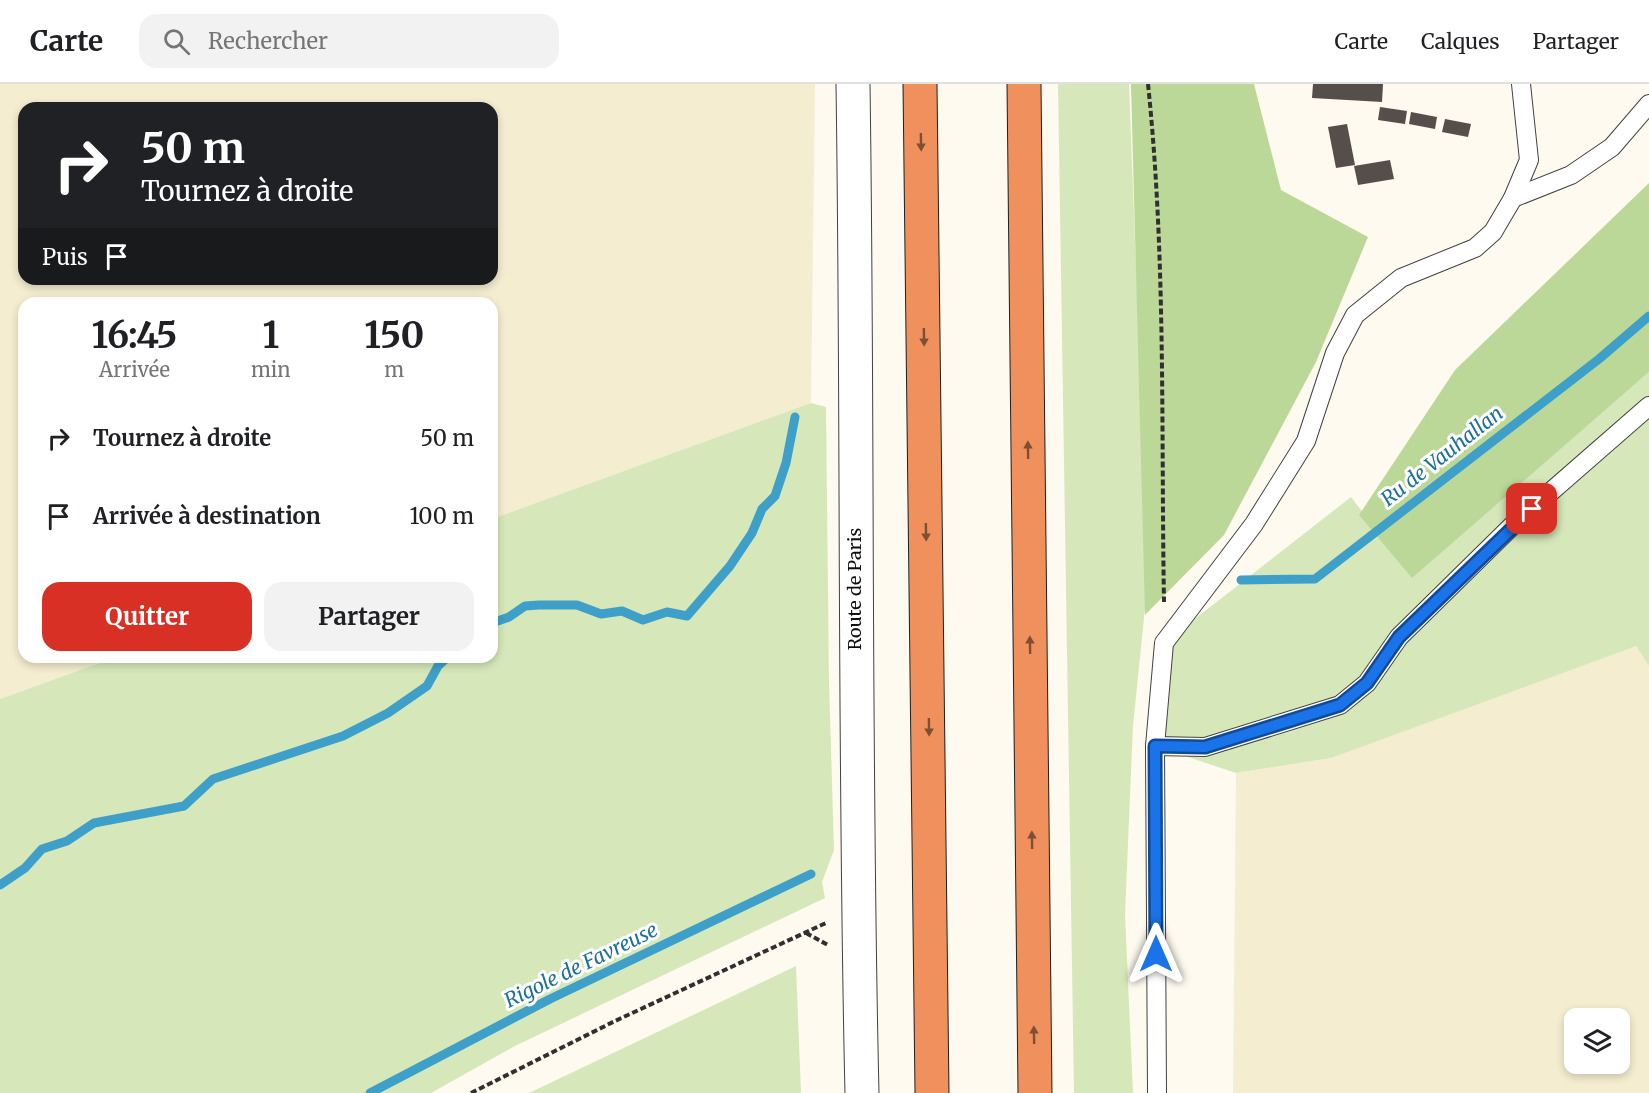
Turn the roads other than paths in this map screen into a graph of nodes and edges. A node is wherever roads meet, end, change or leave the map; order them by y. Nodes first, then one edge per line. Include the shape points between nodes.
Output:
1 (853, 84) edge
2 (920, 84) edge
3 (1024, 84) edge
4 (1521, 84) edge
5 (1649, 104) edge
6 (1513, 198) junction
7 (1649, 406) edge
8 (1155, 746) junction
9 (862, 1093) edge
10 (932, 1093) edge
11 (1035, 1093) edge
12 (1157, 1093) edge

1 - 9 street, Route de Paris
2 -> 10 highway
11 -> 3 highway
4 - 6 lane via 1528,160
5 - 6 lane via 1612,147 1571,175
6 - 8 lane via 1493,232 1474,248 1401,278 1355,315 1335,353 1306,441 1254,524 1164,643
7 - 8 lane via 1515,523 1399,637 1367,683 1340,705 1205,747
8 - 12 lane

